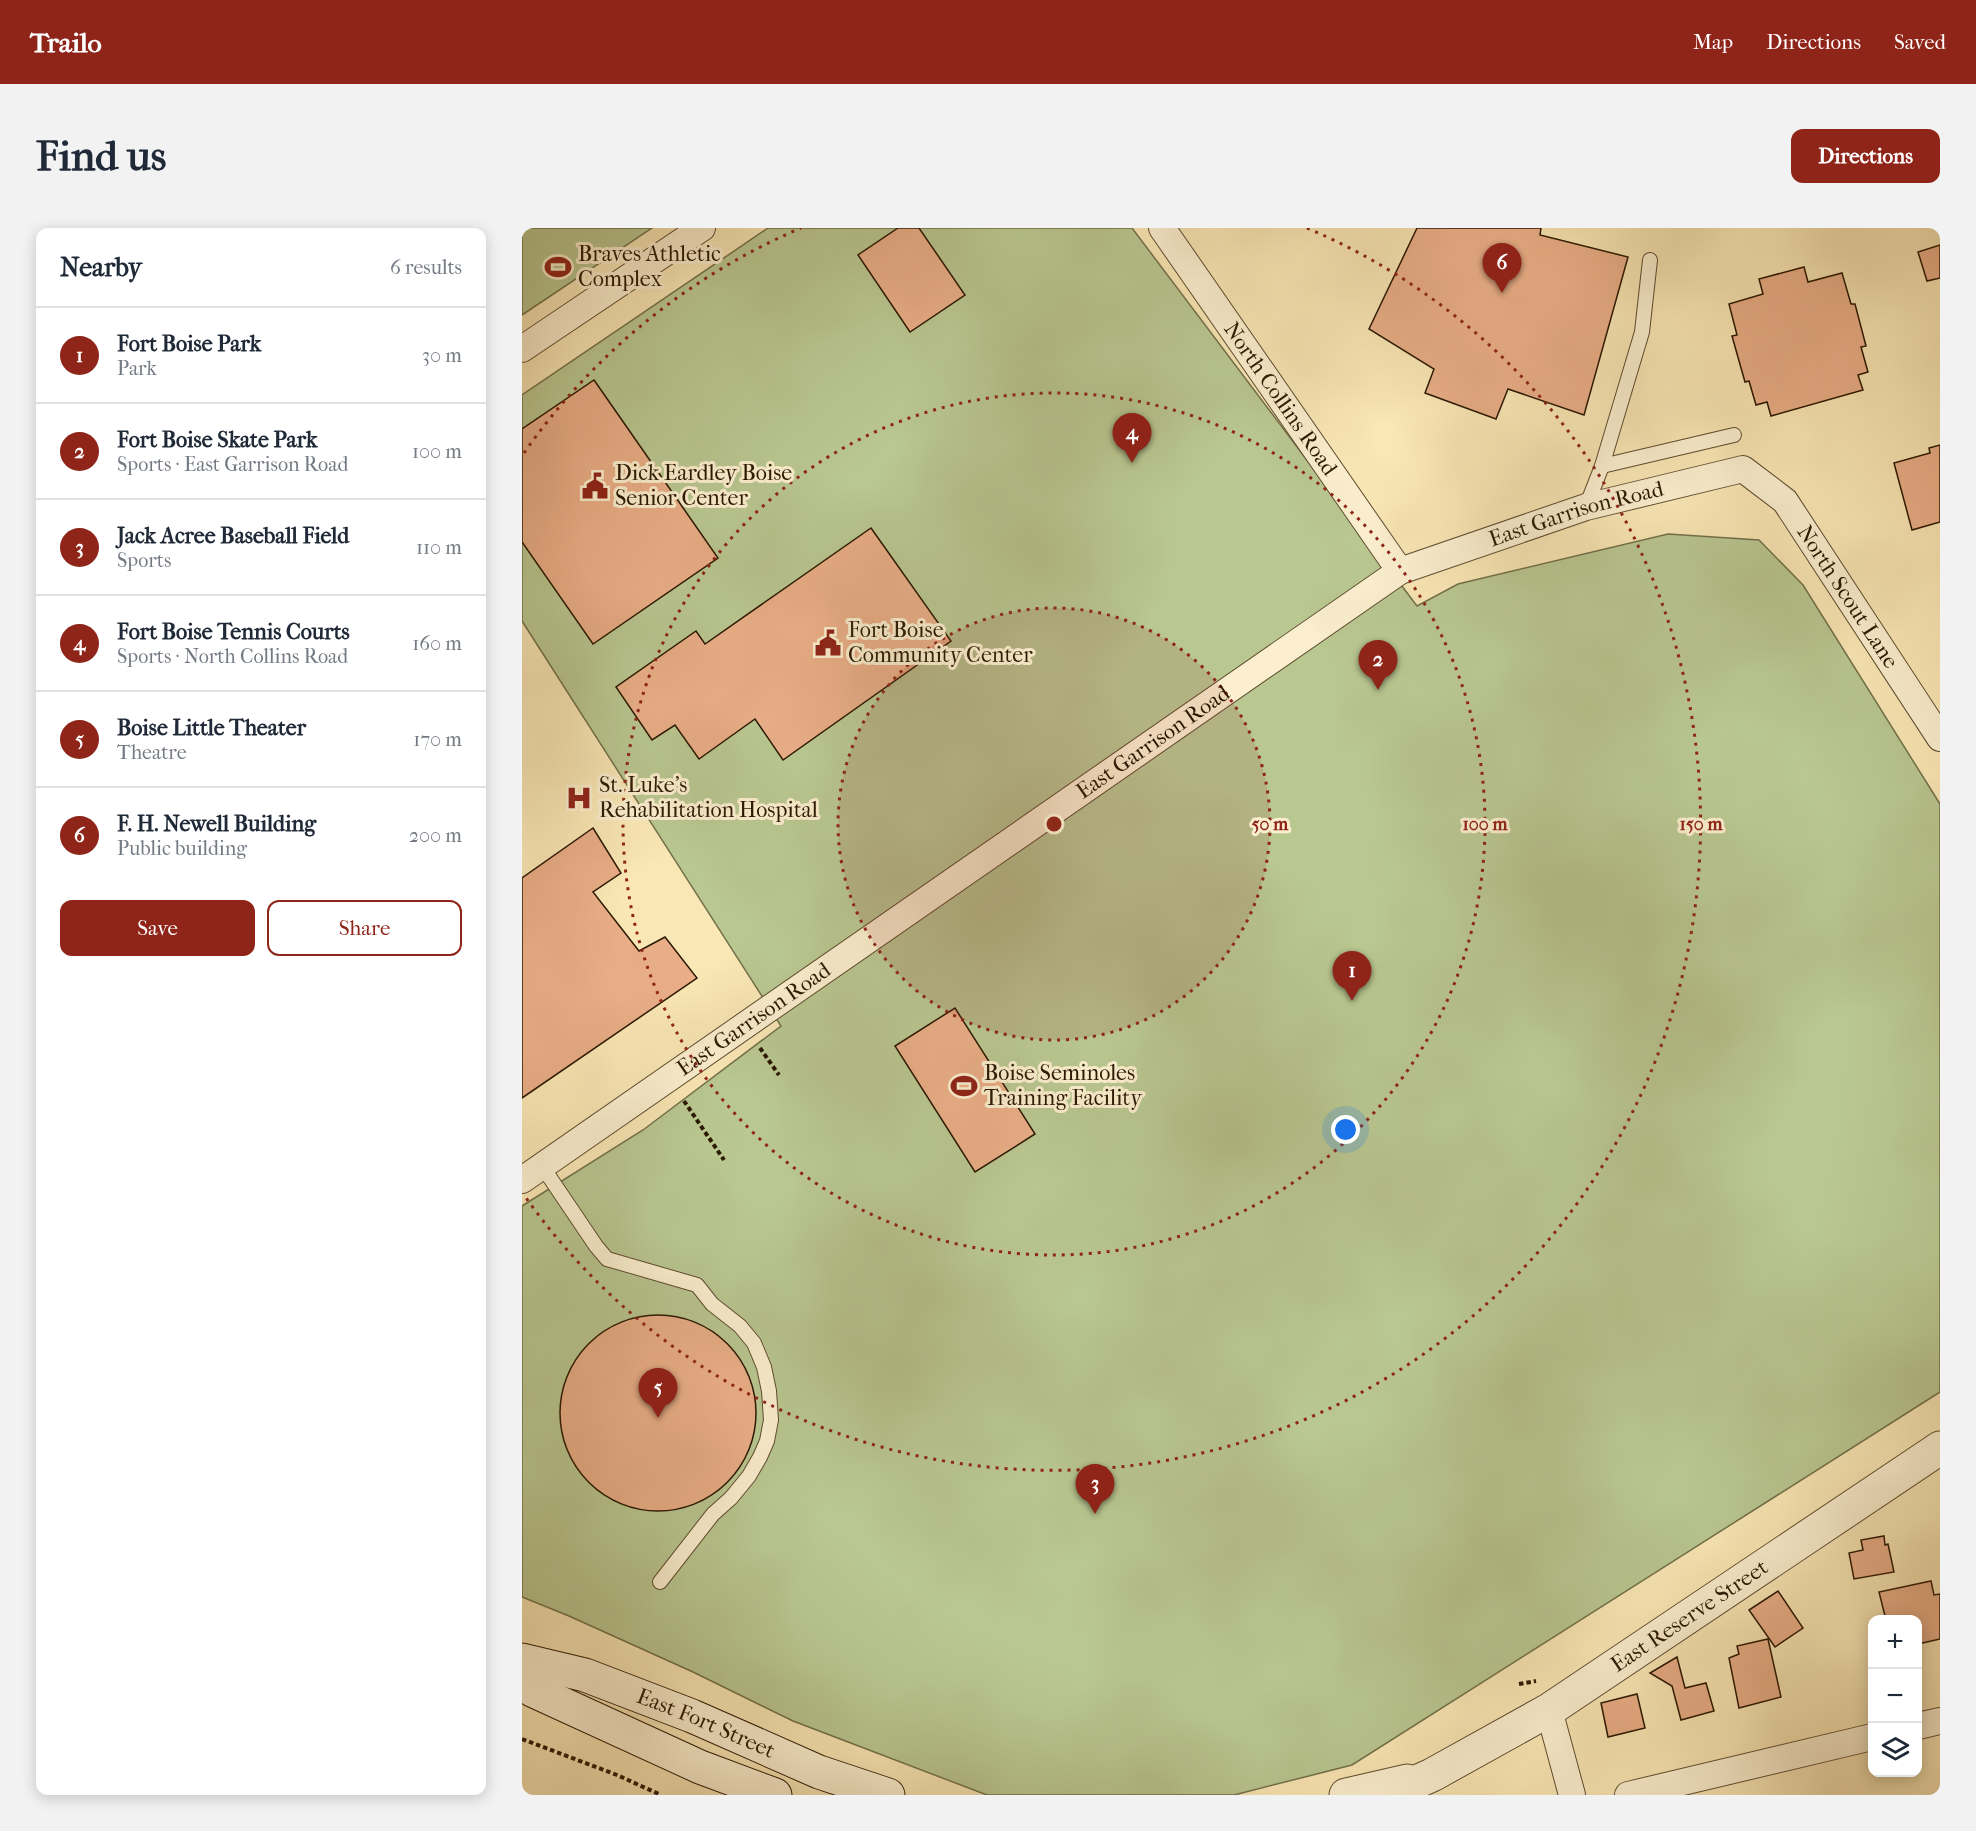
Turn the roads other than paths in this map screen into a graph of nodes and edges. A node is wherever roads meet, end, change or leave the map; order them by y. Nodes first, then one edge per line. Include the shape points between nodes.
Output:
1 (702, 228) edge
2 (1162, 228) edge
3 (1650, 260) dead end
4 (522, 349) edge
5 (1734, 435) dead end
6 (1602, 466) junction
7 (1743, 470) joint
8 (1586, 507) junction
9 (1400, 571) junction
10 (1940, 738) edge
11 (532, 1173) edge
12 (1940, 1448) edge
13 (660, 1582) dead end
14 (522, 1660) edge
15 (522, 1682) edge
16 (1549, 1710) junction
17 (1940, 1721) edge
18 (1922, 1725) edge
19 (1868, 1738) edge
20 (1432, 1775) junction
21 (775, 1795) edge
22 (888, 1795) edge
23 (1346, 1795) edge
24 (1387, 1795) edge
25 (1572, 1795) edge
26 (1628, 1795) edge

1 - 4 street
2 - 9 street, North Collins Road
3 - 6 lane via 1642,332
5 - 6 lane
6 - 8 lane
7 - 8 street, East Garrison Road
7 - 10 street, North Scout Lane via 1785,501
8 - 9 street, East Garrison Road
9 - 11 street, East Garrison Road
11 - 13 lane via 607,1258 697,1285 754,1343 764,1367 771,1420 768,1441 749,1476 713,1514
12 - 16 street, East Reserve Street
14 - 22 street, East Fort Street via 585,1675 692,1716 819,1772
15 - 21 street, East Fort Street via 700,1767
16 - 20 street, East Reserve Street
16 - 25 street
17 - 18 street
19 - 26 street
20 - 23 street, East Reserve Street
20 - 24 street, East Reserve Street

